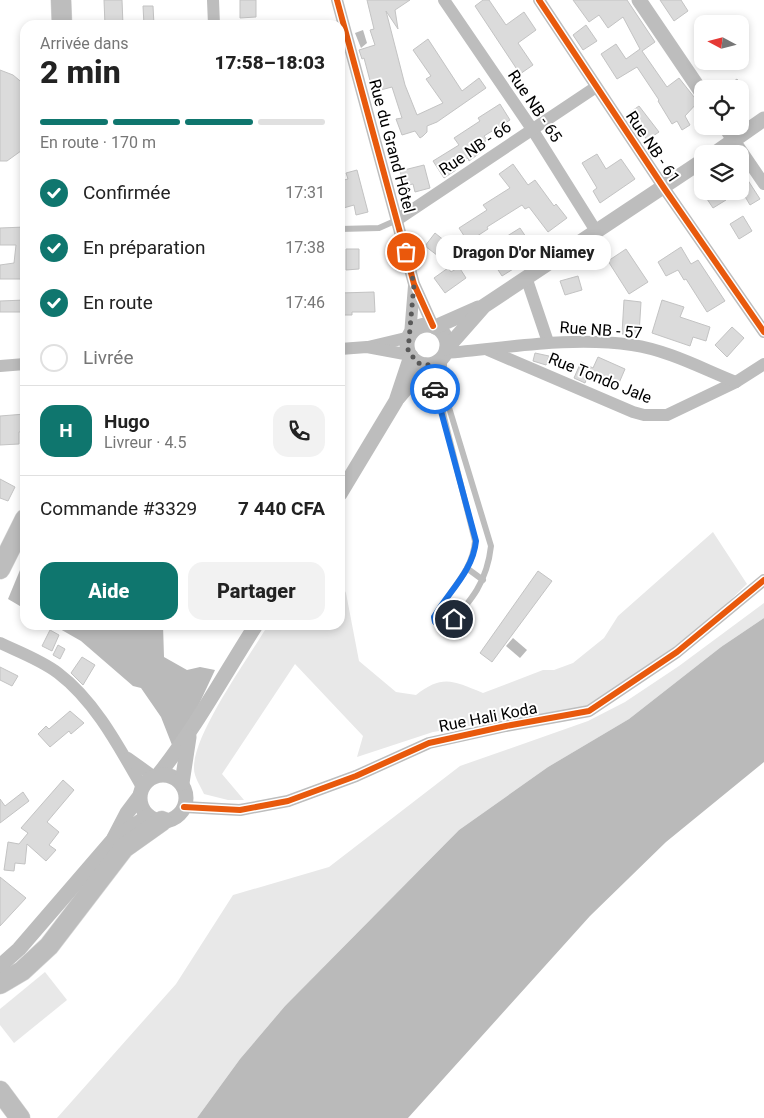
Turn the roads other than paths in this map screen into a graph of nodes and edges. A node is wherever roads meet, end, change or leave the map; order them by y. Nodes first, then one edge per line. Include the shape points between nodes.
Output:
1 (61, 0) edge
2 (213, 0) edge
3 (337, 0) edge
4 (444, 0) edge
5 (538, 0) edge
6 (639, 0) edge
7 (62, 20) edge
8 (214, 20) edge
9 (343, 20) edge
10 (345, 29) edge
11 (694, 82) edge
12 (596, 87) junction
13 (764, 119) edge
14 (532, 129) junction
15 (731, 135) edge
16 (734, 140) junction
17 (727, 145) edge
18 (694, 167) edge
19 (764, 184) edge
20 (664, 188) junction
21 (398, 220) junction
22 (345, 230) edge
23 (596, 231) junction
24 (526, 277) junction
25 (414, 284) junction
26 (484, 306) junction
27 (434, 326) junction
28 (764, 332) edge
29 (410, 336) junction
30 (548, 342) junction
31 (367, 347) junction
32 (345, 348) edge
33 (488, 350) junction
34 (446, 352) junction
35 (410, 356) junction
36 (20, 364) edge
37 (764, 364) edge
38 (428, 365) junction
39 (0, 366) edge
40 (736, 382) junction
41 (396, 401) junction
42 (346, 478) edge
43 (20, 529) edge
44 (468, 569) junction
45 (0, 570) edge
46 (483, 580) junction
47 (764, 580) edge
48 (253, 630) edge
49 (0, 643) edge
50 (189, 736) junction
51 (124, 755) junction
52 (156, 775) junction
53 (182, 783) junction
54 (140, 792) junction
55 (184, 807) junction
56 (155, 819) junction
57 (113, 840) junction
58 (3, 961) edge
59 (0, 984) edge
60 (0, 1091) edge
61 (20, 1118) edge

1 - 7 main road
2 - 8 street
3 - 9 street, Rue du Grand Hôtel
4 - 14 street, Rue NB - 65
5 - 12 street, Rue NB - 61
6 - 11 street
10 - 21 street, Rue du Grand Hôtel
12 - 14 street, Rue NB - 66
12 - 20 street, Rue NB - 61
13 - 16 street
14 - 21 street, Rue NB - 66
14 - 23 street, Rue NB - 65
15 - 16 street
16 - 17 street
16 - 19 street
18 - 20 street
20 - 23 street
20 - 28 street, Rue NB - 61
21 - 22 lane via 379,228
21 - 25 street, Rue du Grand Hôtel
23 - 24 street
24 - 26 street
24 - 30 street
25 - 27 street, Rue du Grand Hôtel
25 - 29 street, Rue du Grand Hôtel
26 - 27 street
26 - 34 street
27 - 29 street via 420,327
27 - 34 street via 445,335
29 - 31 street
29 - 35 street
30 - 33 street, Rue NB - 57
30 - 40 street, Rue NB - 57 via 633,345 655,350
31 - 32 street
31 - 35 street
33 - 34 street, Rue Tondo Jale
33 - 40 street, Rue Tondo Jale via 644,415 667,416
34 - 38 street via 438,362
34 - 46 lane via 444,391 491,546 489,568
35 - 38 street via 418,363
35 - 41 street
36 - 39 street
37 - 40 street, Rue Tondo Jale
38 - 41 street
38 - 44 lane via 476,541
41 - 42 street
43 - 45 main road
44 - 46 lane
44 - 46 lane via 445,597 434,617 438,626 447,627
47 - 55 street, Rue Hali Koda via 678,652 590,711 429,743 356,776 288,801 240,810
48 - 50 street
49 - 51 street via 68,681 88,703
50 - 52 street
50 - 53 street
51 - 52 street
51 - 54 street
52 - 53 street via 172,776
52 - 54 street
53 - 55 street via 186,795
54 - 56 street via 143,810
54 - 57 street
55 - 56 street via 175,818
56 - 57 street
56 - 59 main road via 124,848 34,960
57 - 58 street
60 - 61 main road

